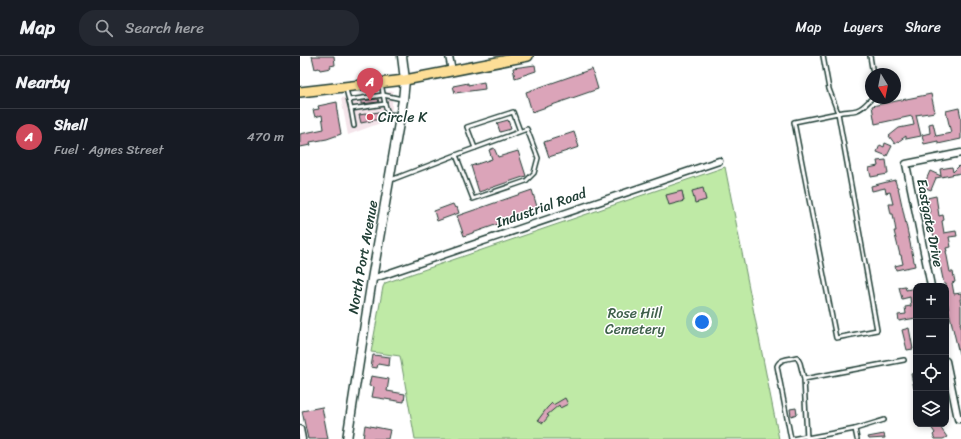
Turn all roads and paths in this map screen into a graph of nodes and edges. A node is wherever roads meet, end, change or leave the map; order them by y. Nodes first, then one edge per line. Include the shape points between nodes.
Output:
1 (402, 56) edge
2 (449, 56) edge
3 (528, 56) edge
4 (823, 56) edge
5 (870, 56) edge
6 (872, 68) edge
7 (452, 72) junction
8 (405, 80) junction
9 (381, 83) junction
10 (364, 85) junction
11 (346, 87) junction
12 (300, 92) edge
13 (383, 95) junction
14 (366, 98) junction
15 (348, 100) junction
16 (403, 100) junction
17 (385, 104) junction
18 (866, 104) edge
19 (351, 109) junction
20 (838, 113) junction
21 (401, 116) junction
22 (354, 126) dead end
23 (520, 131) junction
24 (475, 148) junction
25 (961, 153) edge
26 (456, 155) junction
27 (719, 161) dead end
28 (389, 181) junction
29 (372, 279) junction
30 (930, 283) edge
31 (904, 360) dead end
32 (949, 374) edge
33 (804, 379) junction
34 (959, 419) edge
35 (884, 420) dead end
36 (300, 429) edge
37 (855, 429) junction
38 (830, 434) junction
39 (807, 438) edge
40 (302, 439) edge
41 (347, 439) edge
42 (792, 439) edge
43 (831, 439) edge
44 (857, 439) edge

1 - 8 main road, North Port Avenue
2 - 7 street
3 - 7 main road
4 - 20 lane via 829,89
5 - 6 lane
7 - 8 main road
8 - 9 main road
8 - 16 main road, North Port Avenue
9 - 10 main road
9 - 13 lane
10 - 11 main road
10 - 14 lane
11 - 12 main road
11 - 15 lane
13 - 14 lane
13 - 16 lane
13 - 17 lane
14 - 15 lane
15 - 19 lane
16 - 21 main road, North Port Avenue
17 - 19 lane
17 - 21 lane via 388,114
18 - 20 lane via 859,110
19 - 22 lane
20 - 20 lane via 794,122 836,338 877,330
21 - 28 main road, North Port Avenue
23 - 24 lane
23 - 24 lane via 513,112 467,127
23 - 26 lane via 527,129 538,158 534,173 526,181 473,199
24 - 26 lane
25 - 30 street, Eastgate Drive via 906,164
26 - 28 lane
27 - 29 street, Industrial Road
28 - 29 main road, North Port Avenue
29 - 41 main road, North Port Avenue
31 - 33 lane
32 - 34 street
33 - 39 lane
33 - 42 lane via 796,357 779,362
35 - 37 lane
36 - 40 street
37 - 38 lane
37 - 44 lane
38 - 39 lane
38 - 43 lane
39 - 42 lane

